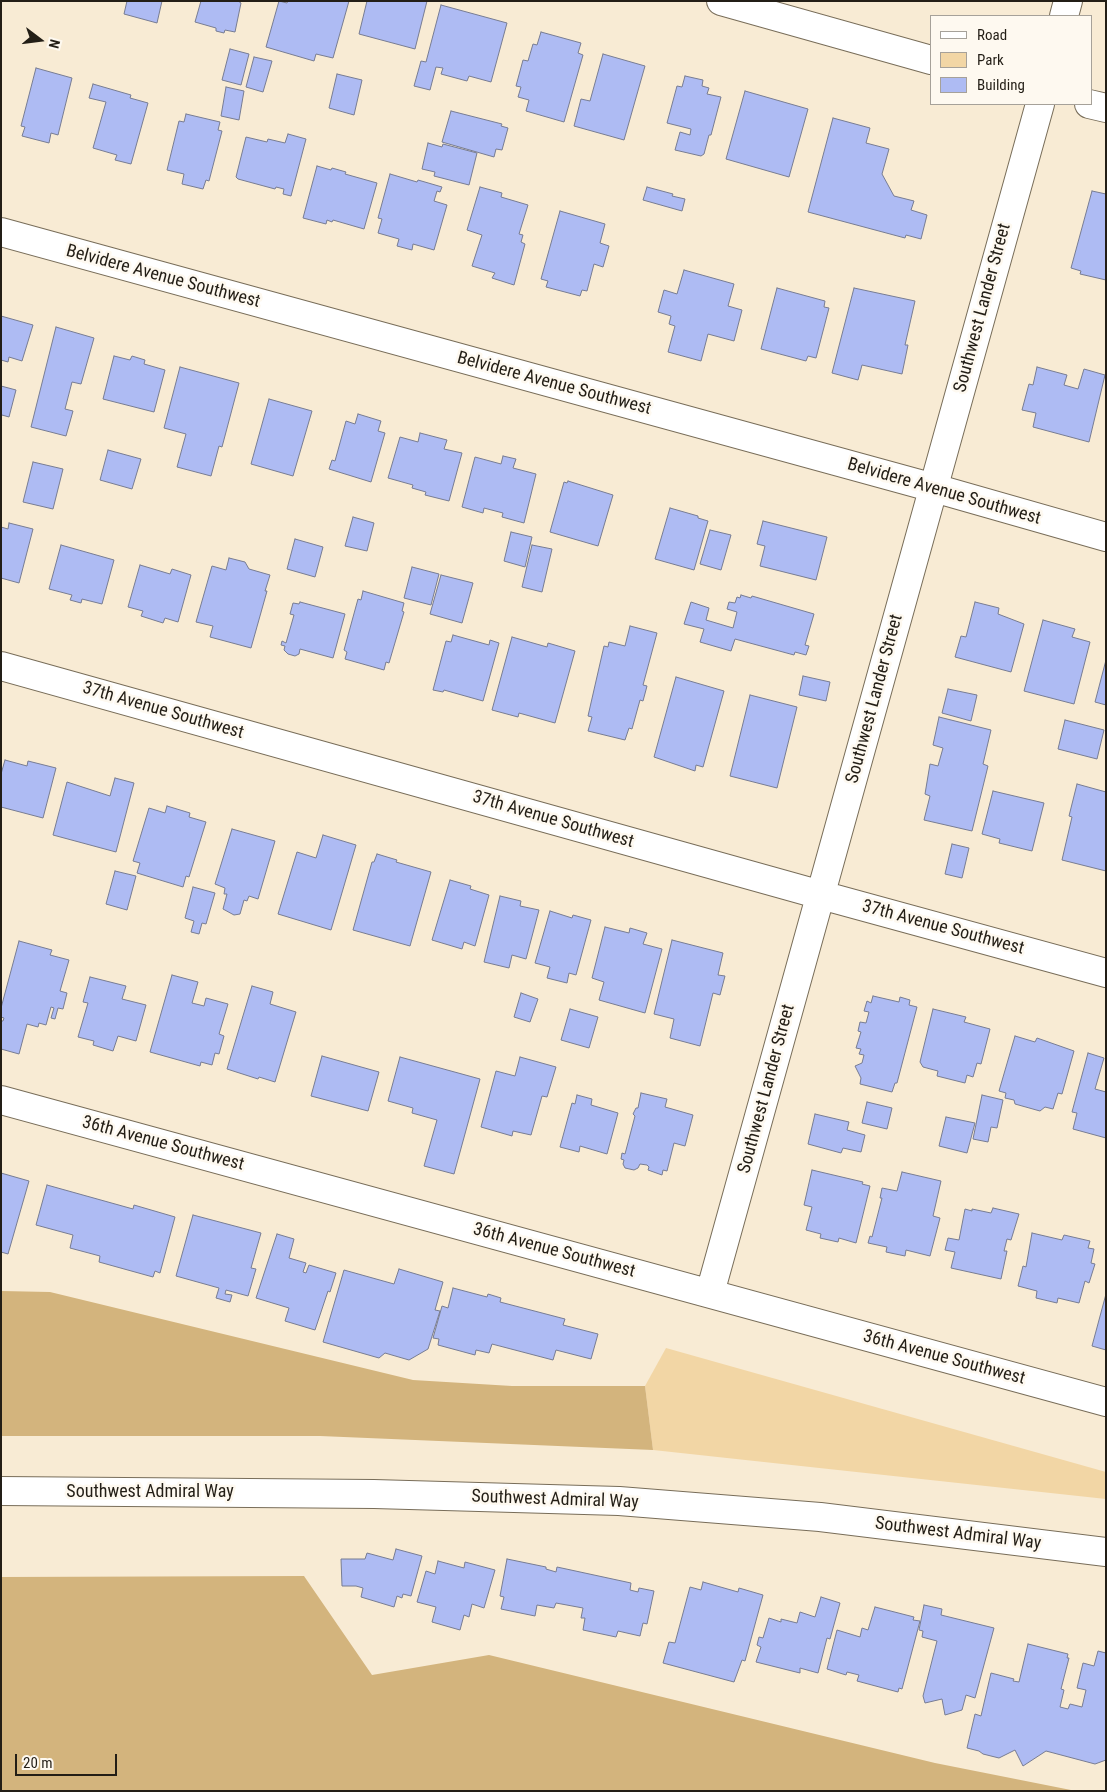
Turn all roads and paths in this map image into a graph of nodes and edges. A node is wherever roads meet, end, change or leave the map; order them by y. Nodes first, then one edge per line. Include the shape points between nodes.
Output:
1 (721, 1) edge
2 (1068, 1) edge
3 (1064, 15) edge
4 (930, 60) edge
5 (1040, 105) edge
6 (1092, 105) edge
7 (1106, 108) edge
8 (1, 232) edge
9 (934, 488) junction
10 (1106, 537) edge
11 (1, 666) edge
12 (821, 895) junction
13 (1106, 973) edge
14 (1, 1100) edge
15 (710, 1294) junction
16 (1106, 1402) edge
17 (1, 1491) edge
18 (1106, 1552) edge

1 - 4 street
2 - 3 street
5 - 9 street, Southwest Lander Street
6 - 7 street
8 - 9 street, Belvidere Avenue Southwest
9 - 10 street, Belvidere Avenue Southwest
9 - 12 street, Southwest Lander Street
11 - 12 street, 37th Avenue Southwest
12 - 13 street, 37th Avenue Southwest
12 - 15 street, Southwest Lander Street
14 - 15 street, 36th Avenue Southwest
15 - 16 street, 36th Avenue Southwest
17 - 18 street, Southwest Admiral Way via 374,1494 619,1501 820,1517

